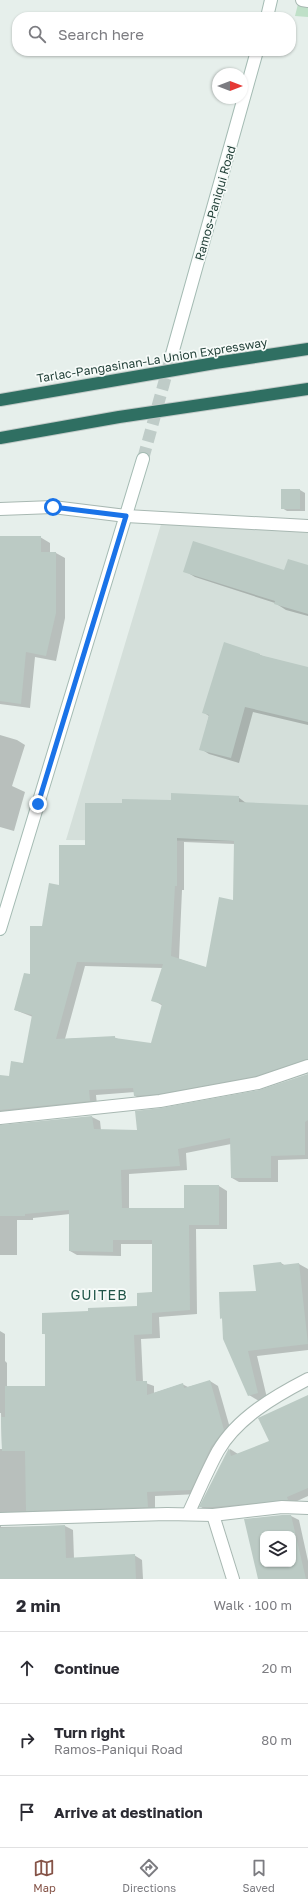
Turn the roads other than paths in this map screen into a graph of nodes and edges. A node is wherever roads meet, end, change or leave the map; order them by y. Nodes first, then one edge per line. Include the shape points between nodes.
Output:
1 (271, 0) edge
2 (302, 0) edge
3 (308, 1) edge
4 (268, 12) edge
5 (256, 56) edge
6 (308, 350) edge
7 (172, 354) tunnel mouth
8 (308, 389) edge
9 (0, 400) edge
10 (0, 438) edge
11 (143, 459) tunnel mouth
12 (0, 509) edge
13 (126, 516) junction
14 (308, 526) edge
15 (0, 929) edge
16 (308, 1066) edge
17 (0, 1118) edge
18 (308, 1379) edge
19 (308, 1508) edge
20 (188, 1514) junction
21 (213, 1515) junction
22 (0, 1519) edge
23 (233, 1579) edge

1 - 4 street
2 - 3 street
5 - 7 street, Ramos-Paniqui Road
6 - 9 highway, Tarlac-Pangasinan-La Union Expressway via 215,363
8 - 10 highway via 119,417
11 - 13 street
12 - 13 street via 53,507
13 - 14 street
13 - 15 street
16 - 17 street via 258,1083 160,1101
18 - 20 street via 248,1417 232,1432 219,1450
19 - 21 street via 282,1507
20 - 21 street
20 - 22 street
21 - 23 street

